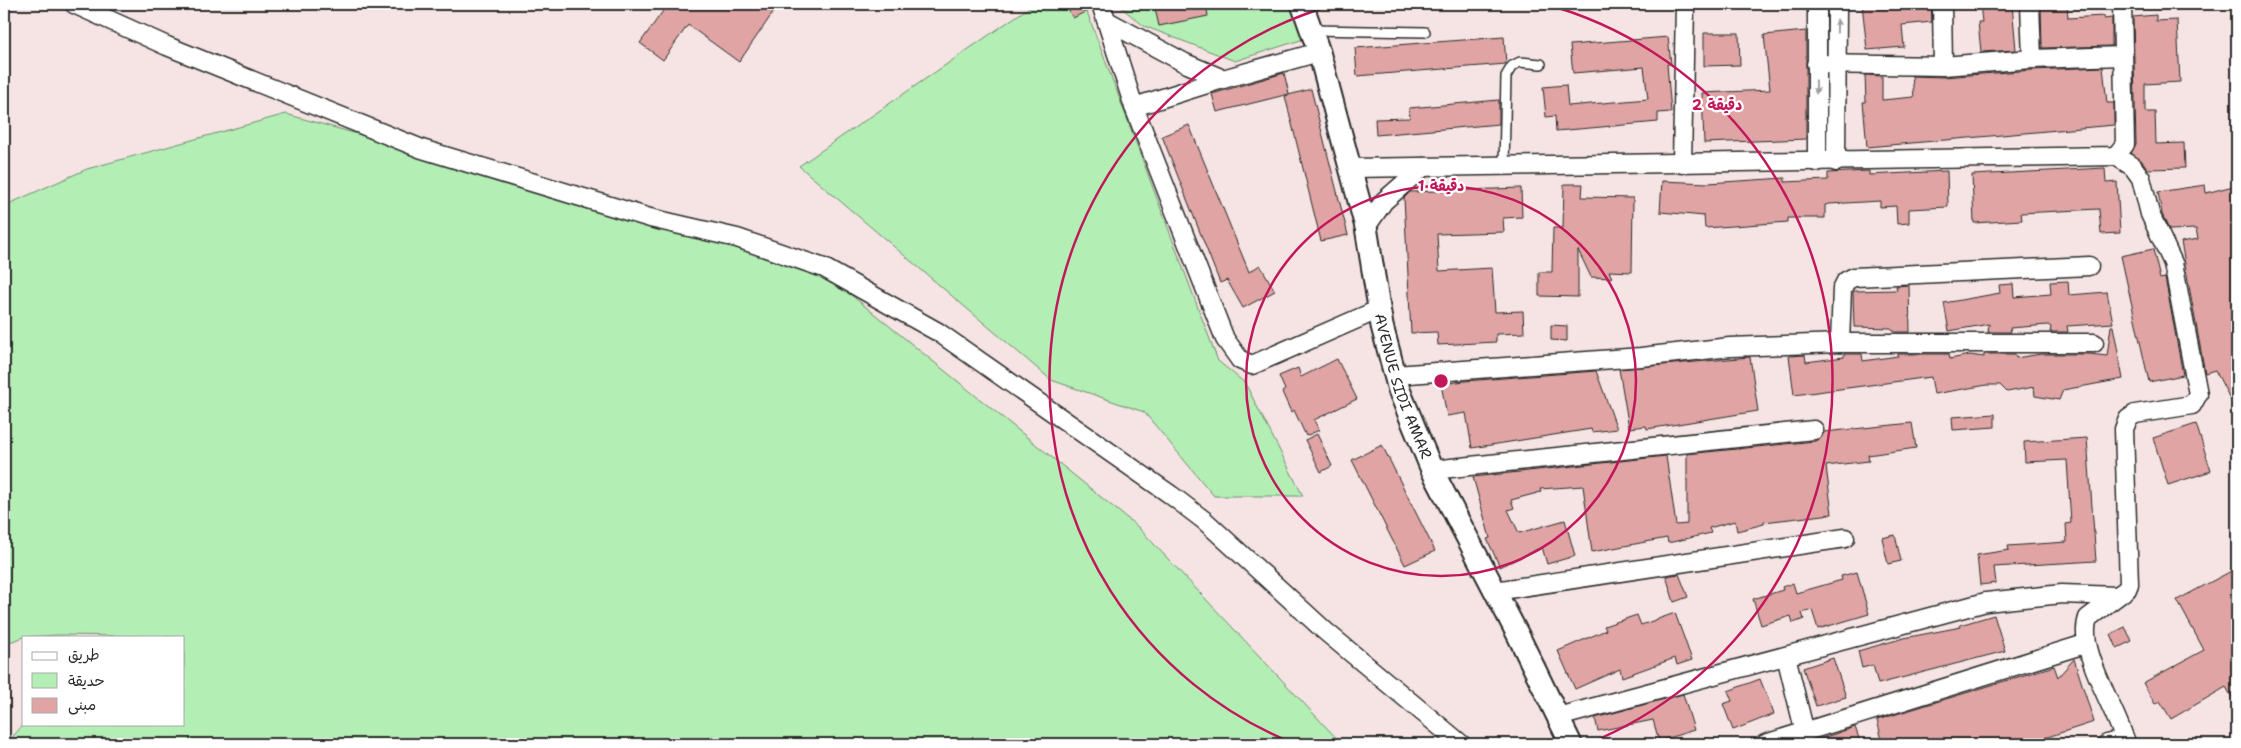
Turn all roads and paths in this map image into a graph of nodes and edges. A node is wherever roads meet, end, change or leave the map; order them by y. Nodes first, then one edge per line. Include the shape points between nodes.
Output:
1 (74, 4) edge
2 (1101, 4) edge
3 (1302, 4) edge
4 (1685, 4) edge
5 (1817, 4) edge
6 (1837, 4) edge
7 (1942, 4) edge
8 (2030, 4) edge
9 (2122, 4) edge
10 (1108, 22) junction
11 (1311, 30) junction
12 (1425, 32) dead end
13 (1319, 52) junction
14 (2123, 56) junction
15 (2032, 59) junction
16 (1541, 64) dead end
17 (1816, 64) junction
18 (1836, 65) junction
19 (1943, 66) junction
20 (1223, 79) junction
21 (1134, 107) junction
22 (2116, 156) junction
23 (1817, 162) junction
24 (1836, 162) junction
25 (1682, 164) junction
26 (1504, 166) junction
27 (1423, 167) junction
28 (1350, 168) junction
29 (1366, 227) junction
30 (2088, 266) dead end
31 (1380, 309) junction
32 (1840, 343) junction
33 (2094, 343) dead end
34 (1395, 375) junction
35 (1814, 430) dead end
36 (1432, 470) junction
37 (1845, 538) dead end
38 (1495, 591) junction
39 (2117, 596) junction
40 (2086, 644) junction
41 (1786, 656) junction
42 (1558, 717) junction
43 (1805, 733) junction
44 (2125, 742) edge
45 (1461, 744) edge
46 (1571, 744) edge
47 (1765, 744) edge
48 (2107, 744) edge

1 - 45 street via 167,46 422,149 650,218 737,238 816,265 852,282 938,332 1171,495 1205,521 1324,631
2 - 10 street
3 - 11 street, AVENUE SIDI AMAR
4 - 25 street
5 - 17 street
18 -> 6 street
7 - 19 street
8 - 15 street
9 - 14 street
10 - 20 street via 1185,63
10 - 21 street
11 - 12 lane
11 - 13 street, AVENUE SIDI AMAR
13 - 20 street
13 - 28 street, AVENUE SIDI AMAR
14 - 15 street
14 - 22 street via 2126,144
15 - 19 street
16 - 26 lane via 1520,62 1508,70
17 - 18 street
17 -> 23 street
18 - 19 street
18 - 24 street
20 - 21 street
21 - 31 street via 1225,339 1240,360 1252,365
22 - 24 street
22 - 39 street via 2141,178 2150,214 2173,263 2198,394 2192,405 2135,414 2125,423 2123,448 2129,584
23 - 24 street
23 - 25 street
25 - 26 street
26 - 27 street
27 - 28 street
27 - 29 street via 1384,201
28 - 29 street, AVENUE SIDI AMAR
29 - 31 street, AVENUE SIDI AMAR
30 - 32 street via 1854,277 1846,281 1842,289
31 - 34 street, AVENUE SIDI AMAR
32 - 33 street
32 - 34 street via 1730,347 1641,357
34 - 36 street, AVENUE SIDI AMAR
35 - 36 street
36 - 38 street, AVENUE SIDI AMAR
37 - 38 street
38 - 42 street, AVENUE SIDI AMAR
39 - 40 street via 2088,618 2085,624
39 - 41 street via 2062,594 1986,602
40 - 43 street
40 - 44 street
41 - 42 street
41 - 43 street
42 - 46 street, AVENUE SIDI AMAR
43 - 47 street
44 - 48 street

